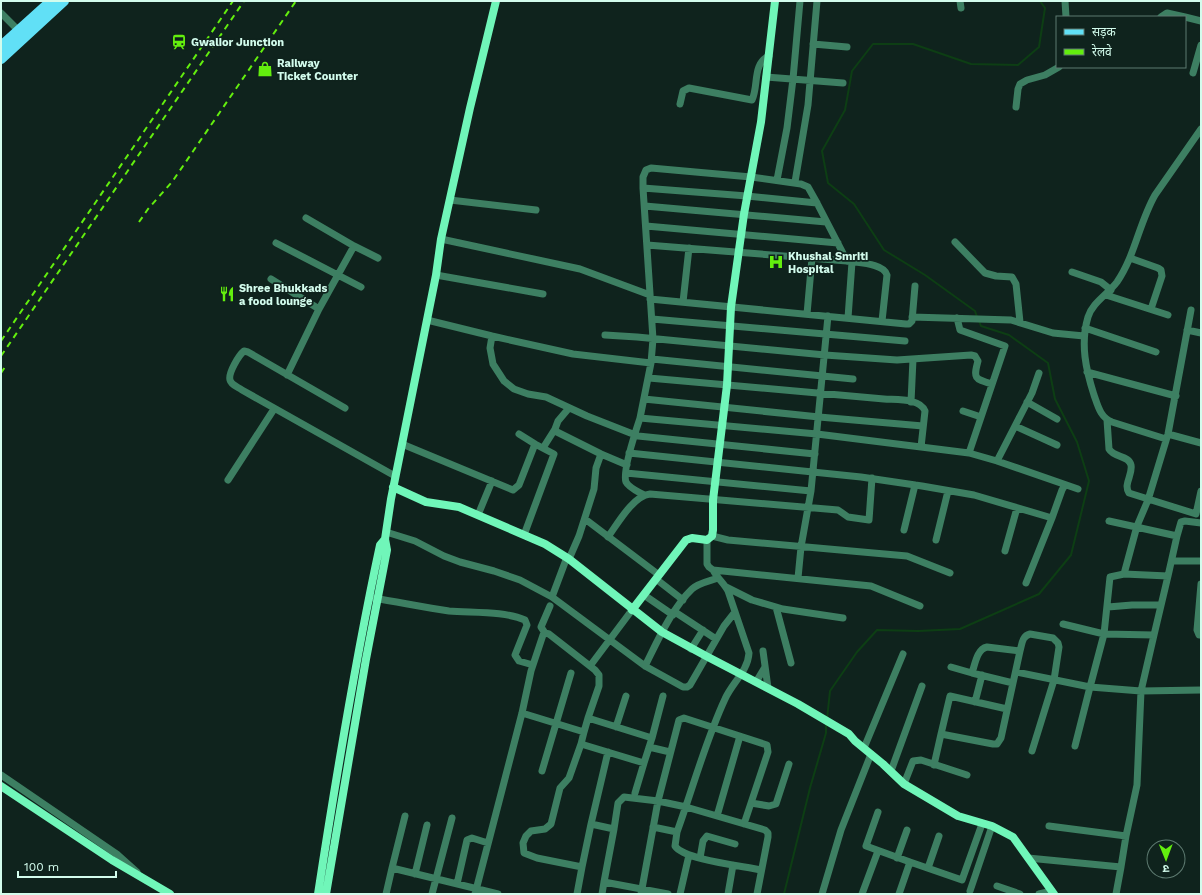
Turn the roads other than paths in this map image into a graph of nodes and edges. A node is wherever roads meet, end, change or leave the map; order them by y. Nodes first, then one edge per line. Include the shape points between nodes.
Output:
1 (51, 1) edge
2 (64, 1) edge
3 (496, 1) edge
4 (775, 1) edge
5 (800, 1) edge
6 (817, 1) edge
7 (1065, 1) edge
8 (1, 13) edge
9 (1066, 16) edge
10 (1162, 16) edge
11 (1180, 16) edge
12 (1186, 17) edge
13 (1201, 21) edge
14 (18, 30) junction
15 (813, 44) junction
16 (1201, 45) edge
17 (1, 46) edge
18 (847, 47) dead end
19 (769, 56) junction
20 (1, 59) edge
21 (1056, 68) edge
22 (1193, 74) dead end
23 (766, 77) junction
24 (793, 79) junction
25 (810, 80) junction
26 (843, 83) dead end
27 (680, 104) dead end
28 (1016, 107) dead end
29 (1201, 129) edge
30 (751, 177) junction
31 (777, 180) junction
32 (795, 182) junction
33 (643, 188) junction
34 (747, 196) junction
35 (450, 200) junction
36 (817, 203) junction
37 (645, 206) junction
38 (536, 210) dead end
39 (744, 214) junction
40 (306, 218) dead end
41 (826, 222) junction
42 (646, 226) junction
43 (741, 234) junction
44 (441, 238) junction
45 (955, 242) dead end
46 (276, 243) dead end
47 (838, 243) junction
48 (647, 245) junction
49 (354, 246) junction
50 (689, 248) junction
51 (739, 252) junction
52 (378, 258) dead end
53 (812, 258) junction
54 (1130, 258) junction
55 (849, 262) junction
56 (1072, 272) dead end
57 (338, 274) junction
58 (436, 275) junction
59 (271, 279) dead end
60 (915, 286) dead end
61 (361, 287) dead end
62 (1108, 292) junction
63 (543, 294) dead end
64 (650, 297) junction
65 (683, 302) junction
66 (731, 307) junction
67 (319, 309) junction
68 (1151, 309) junction
69 (1191, 310) dead end
70 (807, 314) junction
71 (1168, 315) dead end
72 (828, 316) junction
73 (912, 317) junction
74 (848, 318) junction
75 (956, 318) junction
76 (652, 319) junction
77 (427, 320) junction
78 (882, 321) junction
79 (1020, 322) junction
80 (730, 326) junction
81 (1085, 328) junction
82 (1187, 330) junction
83 (1201, 333) edge
84 (827, 334) junction
85 (605, 335) dead end
86 (492, 336) junction
87 (1084, 336) junction
88 (653, 339) junction
89 (905, 341) dead end
90 (730, 346) junction
91 (1156, 352) dead end
92 (825, 355) junction
93 (913, 359) junction
94 (652, 361) junction
95 (728, 366) junction
96 (1087, 372) junction
97 (1039, 373) dead end
98 (287, 375) junction
99 (823, 376) junction
100 (649, 378) junction
101 (853, 379) dead end
102 (992, 384) junction
103 (727, 385) junction
104 (821, 394) junction
105 (1176, 396) junction
106 (644, 399) junction
107 (911, 402) junction
108 (1028, 402) junction
109 (724, 406) junction
110 (274, 408) junction
111 (345, 408) dead end
112 (569, 408) junction
113 (963, 411) dead end
114 (819, 417) junction
115 (981, 417) junction
116 (640, 418) junction
117 (1057, 419) dead end
118 (1107, 420) junction
119 (722, 425) junction
120 (924, 426) junction
121 (1015, 426) junction
122 (555, 429) junction
123 (519, 434) dead end
124 (635, 434) junction
125 (817, 434) junction
126 (1167, 436) junction
127 (1201, 443) edge
128 (402, 444) junction
129 (535, 444) junction
130 (719, 444) junction
131 (1057, 445) dead end
132 (921, 447) junction
133 (543, 448) junction
134 (629, 453) junction
135 (969, 453) junction
136 (601, 454) junction
137 (815, 454) junction
138 (997, 461) junction
139 (718, 462) junction
140 (627, 465) junction
141 (813, 472) junction
142 (626, 474) junction
143 (395, 476) junction
144 (872, 478) junction
145 (228, 480) dead end
146 (492, 481) junction
147 (715, 482) junction
148 (915, 485) junction
149 (1065, 485) junction
150 (393, 487) junction
151 (1078, 489) dead end
152 (811, 491) junction
153 (948, 491) junction
154 (1201, 491) edge
155 (644, 494) junction
156 (713, 500) junction
157 (1148, 500) junction
158 (808, 508) junction
159 (1017, 508) junction
160 (478, 515) junction
161 (1052, 518) junction
162 (585, 519) junction
163 (1197, 520) edge
164 (1109, 521) dead end
165 (1137, 526) junction
166 (904, 530) dead end
167 (524, 535) junction
168 (385, 536) junction
169 (1177, 536) junction
170 (608, 537) junction
171 (710, 538) junction
172 (936, 540) dead end
173 (801, 548) junction
174 (1005, 551) dead end
175 (568, 558) junction
176 (1201, 561) edge
177 (1172, 562) junction
178 (713, 570) junction
179 (950, 573) dead end
180 (1124, 574) junction
181 (1168, 576) junction
182 (658, 577) junction
183 (718, 578) junction
184 (798, 578) junction
185 (1026, 583) dead end
186 (1201, 584) edge
187 (726, 587) junction
188 (644, 595) junction
189 (552, 597) junction
190 (373, 598) junction
191 (683, 600) junction
192 (1161, 605) junction
193 (550, 606) dead end
194 (920, 606) dead end
195 (776, 607) junction
196 (1108, 607) junction
197 (632, 610) junction
198 (736, 612) junction
199 (674, 614) junction
200 (843, 618) dead end
201 (1063, 624) dead end
202 (703, 630) junction
203 (662, 632) junction
204 (545, 633) junction
205 (1104, 634) junction
206 (1154, 635) junction
207 (1201, 635) edge
208 (716, 639) junction
209 (610, 640) junction
210 (692, 649) junction
211 (763, 651) dead end
212 (1020, 651) junction
213 (903, 654) dead end
214 (706, 656) junction
215 (791, 663) dead end
216 (533, 665) junction
217 (590, 666) junction
218 (645, 666) junction
219 (765, 667) junction
220 (951, 667) dead end
221 (1016, 672) junction
222 (571, 673) dead end
223 (972, 673) junction
224 (741, 674) junction
225 (982, 675) junction
226 (1054, 680) junction
227 (756, 682) junction
228 (1013, 683) junction
229 (922, 686) dead end
230 (1090, 687) junction
231 (768, 688) junction
232 (1201, 690) edge
233 (1141, 691) junction
234 (626, 696) dead end
235 (663, 696) dead end
236 (976, 702) junction
237 (1007, 709) junction
238 (522, 713) junction
239 (588, 718) junction
240 (556, 723) junction
241 (616, 727) junction
242 (713, 727) junction
243 (584, 732) junction
244 (941, 734) junction
245 (740, 736) junction
246 (652, 738) junction
247 (581, 744) junction
248 (1075, 746) dead end
249 (649, 747) junction
250 (862, 747) junction
251 (1032, 751) dead end
252 (608, 752) junction
253 (670, 752) junction
254 (871, 754) junction
255 (644, 763) junction
256 (789, 764) dead end
257 (934, 765) junction
258 (542, 771) dead end
259 (891, 771) junction
260 (967, 775) dead end
261 (1, 776) edge
262 (904, 784) junction
263 (1, 786) edge
264 (636, 793) dead end
265 (658, 801) junction
266 (751, 803) junction
267 (686, 807) junction
268 (878, 812) dead end
269 (405, 816) dead end
270 (717, 816) junction
271 (452, 818) dead end
272 (591, 824) junction
273 (744, 824) junction
274 (982, 824) junction
275 (427, 825) dead end
276 (992, 826) junction
277 (1049, 826) dead end
278 (653, 827) junction
279 (614, 829) junction
280 (907, 830) dead end
281 (677, 832) junction
282 (939, 836) dead end
283 (1126, 836) junction
284 (976, 840) junction
285 (488, 843) junction
286 (986, 843) junction
287 (735, 844) dead end
288 (878, 851) junction
289 (689, 855) junction
290 (700, 858) junction
291 (897, 858) junction
292 (1028, 858) junction
293 (910, 862) junction
294 (733, 865) junction
295 (582, 867) junction
296 (1121, 867) junction
297 (392, 868) junction
298 (928, 868) junction
299 (761, 870) junction
300 (415, 874) junction
301 (143, 877) junction
302 (436, 879) junction
303 (604, 882) junction
304 (457, 884) junction
305 (997, 886) dead end
306 (642, 891) edge
307 (970, 891) dead end
308 (476, 892) edge
309 (899, 892) edge
310 (1053, 893) edge
311 (170, 894) edge
312 (318, 894) edge
313 (326, 894) edge
314 (386, 894) edge
315 (432, 894) edge
316 (498, 894) edge
317 (576, 894) edge
318 (602, 894) edge
319 (668, 894) edge
320 (680, 894) edge
321 (728, 894) edge
322 (757, 894) edge
323 (822, 894) edge
324 (862, 894) edge
325 (908, 894) edge
326 (1020, 894) edge
327 (1039, 894) edge
328 (1116, 894) edge

1 - 14 main road
2 - 20 main road
3 - 35 street
4 - 19 street
5 - 24 street
6 - 15 street
7 - 9 street
8 - 14 street
10 - 11 street via 1167,13
12 - 13 street
14 - 17 main road
15 - 18 street
15 - 25 street
16 - 22 street
19 - 23 street
19 - 27 street via 763,58 759,64 752,100 689,88 683,91
21 - 28 street via 1020,84
23 - 24 street
23 - 30 street
24 - 25 street
24 - 31 street
25 - 26 street
25 - 32 street
29 - 54 street via 1155,195
30 - 31 street
30 - 33 street via 650,168 646,170
30 - 34 street
31 - 32 street
32 - 36 street via 808,187
33 - 34 street
33 - 37 street
34 - 36 street
34 - 39 street
35 - 38 street
35 - 44 street
36 - 41 street
37 - 39 street
37 - 42 street
39 - 41 street
39 - 43 street
40 - 49 street
41 - 47 street
42 - 43 street
42 - 48 street
43 - 47 street
43 - 51 street
44 - 58 street
44 - 64 street via 580,269
45 - 79 street via 986,273 1012,277 1016,284
46 - 57 street
47 - 55 street
48 - 50 street
48 - 64 street
49 - 52 street
49 - 57 street
50 - 51 street
50 - 65 street
51 - 53 street
51 - 66 street
53 - 55 street
53 - 70 street
54 - 62 street
54 - 68 street via 1158,268 1162,273
55 - 74 street
55 - 78 street via 877,266 886,272
56 - 62 street via 1101,282
57 - 61 street
57 - 67 street
58 - 63 street
58 - 77 street
59 - 67 street
60 - 73 street
62 - 68 street
62 - 81 street via 1090,310
64 - 65 street
64 - 76 street
65 - 66 street
66 - 70 street
66 - 80 street
67 - 98 street
68 - 71 street
69 - 82 street
70 - 72 street
72 - 74 street
72 - 84 street
73 - 75 street
73 - 78 street via 909,324
74 - 78 street
75 - 79 street
75 - 102 street via 960,330 1005,346
76 - 80 street
76 - 88 street
77 - 86 street
77 - 128 street
79 - 87 street via 1053,333
80 - 84 street
80 - 90 street
81 - 87 street
81 - 91 street
82 - 83 street
82 - 105 street
84 - 89 street
84 - 92 street
85 - 88 street
86 - 94 street via 573,354
86 - 112 street via 490,356 504,381 514,389 546,397
87 - 96 street
88 - 90 street
88 - 94 street
90 - 92 street
90 - 95 street
92 - 93 street
92 - 99 street
93 - 102 street via 975,356 978,361 975,372 977,378
93 - 107 street
94 - 95 street
94 - 100 street
95 - 99 street
95 - 103 street
96 - 105 street
96 - 118 street via 1099,410
97 - 108 street
98 - 110 street via 244,351 230,374 232,384
98 - 111 street
99 - 101 street
99 - 104 street
100 - 103 street
100 - 106 street
102 - 115 street
103 - 104 street
103 - 109 street
104 - 107 street
104 - 114 street
105 - 126 street
106 - 109 street
106 - 116 street
107 - 120 street via 924,407
108 - 117 street
108 - 121 street
109 - 114 street
109 - 119 street
110 - 143 street
110 - 145 street
112 - 122 street
112 - 124 street
113 - 115 street
114 - 120 street
114 - 125 street
115 - 135 street
116 - 119 street
116 - 124 street
118 - 126 street
118 - 157 street via 1111,454 1129,460 1131,464 1127,490
119 - 125 street
119 - 130 street
120 - 132 street
121 - 131 street
121 - 138 street
122 - 133 street
122 - 136 street
123 - 129 street
124 - 130 street
124 - 134 street
125 - 132 street
125 - 137 street
126 - 127 street
126 - 157 street
128 - 143 street
128 - 146 street
129 - 133 street
129 - 146 street via 516,488 513,490
130 - 137 street
130 - 139 street
132 - 135 street
133 - 167 street via 554,454
134 - 139 street
134 - 140 street
135 - 138 street
136 - 140 street
136 - 162 street
137 - 141 street
138 - 149 street
139 - 141 street
139 - 147 street
140 - 142 street
141 - 144 street
141 - 152 street
142 - 147 street
142 - 155 street via 627,484
143 - 150 street
144 - 148 street
144 - 158 street via 868,520 848,517 838,510
146 - 160 street
147 - 152 street
147 - 156 street
148 - 153 street
148 - 166 street
149 - 151 street
149 - 161 street
150 - 160 street via 426,502 459,507
150 - 168 street
152 - 158 street
153 - 159 street via 974,495
153 - 172 street
154 - 163 street
155 - 156 street
155 - 170 street via 634,502
156 - 158 street
156 - 171 street via 714,530
157 - 163 street
157 - 165 street
158 - 173 street
159 - 161 street
159 - 174 street
160 - 167 street
161 - 185 street
162 - 170 street
162 - 175 street
163 - 169 street via 1181,522
164 - 165 street
165 - 169 street
165 - 180 street
167 - 175 street
168 - 189 street via 415,541 460,562 520,580
168 - 190 street via 387,550
169 - 177 street
170 - 182 street
171 - 173 street
171 - 178 street via 707,564
171 - 182 street via 686,540
173 - 179 street via 907,556
173 - 184 street
175 - 189 street
175 - 197 street
176 - 177 street
177 - 181 street
178 - 183 street
178 - 184 street
180 - 181 street
180 - 196 street via 1110,577
181 - 192 street
182 - 188 street
182 - 191 street
183 - 187 street
183 - 191 street via 696,586
184 - 194 street via 871,586
186 - 207 street via 1197,630
187 - 195 street via 752,600
187 - 198 street
188 - 197 street
188 - 199 street
189 - 209 street
190 - 216 street via 525,620 527,626 515,655 519,661
190 - 312 street via 344,736
190 - 313 street
191 - 199 street
192 - 196 street
192 - 206 street
193 - 204 street via 541,627
195 - 200 street
195 - 215 street
196 - 205 street
197 - 203 street
197 - 209 street
198 - 208 street
198 - 224 street via 749,653
199 - 202 street
199 - 203 street
201 - 205 street
202 - 208 street
202 - 210 street
203 - 210 street
203 - 218 street
204 - 216 street
204 - 217 street
205 - 206 street
205 - 230 street
206 - 233 street
208 - 214 street
209 - 217 street
209 - 218 street
210 - 214 street
211 - 219 street
212 - 221 street
212 - 223 street via 982,648
212 - 226 street via 1026,635 1053,638 1059,647
213 - 250 street
214 - 218 street via 687,687
214 - 224 street
216 - 238 street
217 - 239 street via 599,675 600,680
219 - 227 street
219 - 231 street
220 - 223 street
221 - 226 street
221 - 228 street
222 - 240 street
223 - 225 street
224 - 227 street
224 - 242 street via 726,697
225 - 228 street
225 - 236 street
226 - 230 street
226 - 251 street
227 - 231 street
228 - 237 street
229 - 259 street
230 - 233 street
230 - 248 street
231 - 250 street via 849,734
232 - 233 street
233 - 283 street via 1137,785
234 - 241 street
235 - 246 street
236 - 237 street
236 - 244 street via 950,696
237 - 244 street via 1001,738 997,744
238 - 240 street
238 - 285 street
239 - 241 street
239 - 243 street
240 - 243 street
240 - 258 street
241 - 246 street
242 - 245 street
242 - 253 street via 681,718
242 - 267 street
243 - 247 street
244 - 257 street
245 - 266 street via 768,745
245 - 270 street
246 - 249 street
247 - 252 street
247 - 295 street via 569,778 560,788 551,824 526,836 523,849 524,853 537,858
249 - 253 street
249 - 255 street
250 - 254 street
252 - 255 street
252 - 272 street
253 - 265 street
254 - 259 street
254 - 323 street via 841,830
255 - 264 street
256 - 266 street via 776,804 769,806
257 - 260 street
257 - 262 street via 921,760 913,761
259 - 262 street
261 - 301 street via 118,855
262 - 274 street via 958,816
263 - 301 street via 112,860
265 - 267 street
265 - 278 street
265 - 279 street via 624,797 618,803
266 - 273 street
267 - 270 street
267 - 281 street
268 - 288 street via 866,846
269 - 297 street
270 - 273 street
271 - 302 street
272 - 279 street
272 - 295 street
273 - 299 street via 768,833
274 - 276 street
274 - 284 street
275 - 300 street
276 - 286 street
276 - 292 street via 1013,837
277 - 283 street
278 - 281 street
278 - 306 street
279 - 303 street
280 - 291 street
281 - 289 street via 675,846
282 - 298 street
283 - 296 street
284 - 286 street
284 - 298 street via 962,880
285 - 304 street via 472,838 467,840
285 - 308 street
286 - 307 street
287 - 290 street via 707,836 703,841
288 - 291 street
288 - 324 street
289 - 290 street
289 - 320 street
290 - 294 street
291 - 293 street
292 - 296 street
292 - 310 street
293 - 298 street
293 - 309 street
294 - 299 street
294 - 321 street
295 - 317 street
296 - 328 street
297 - 300 street
297 - 314 street
299 - 322 street
300 - 302 street
301 - 311 street
302 - 304 street
302 - 315 street
303 - 306 street
303 - 318 street
304 - 308 street
305 - 326 street
306 - 319 street
308 - 316 street
309 - 325 street
310 - 327 street

